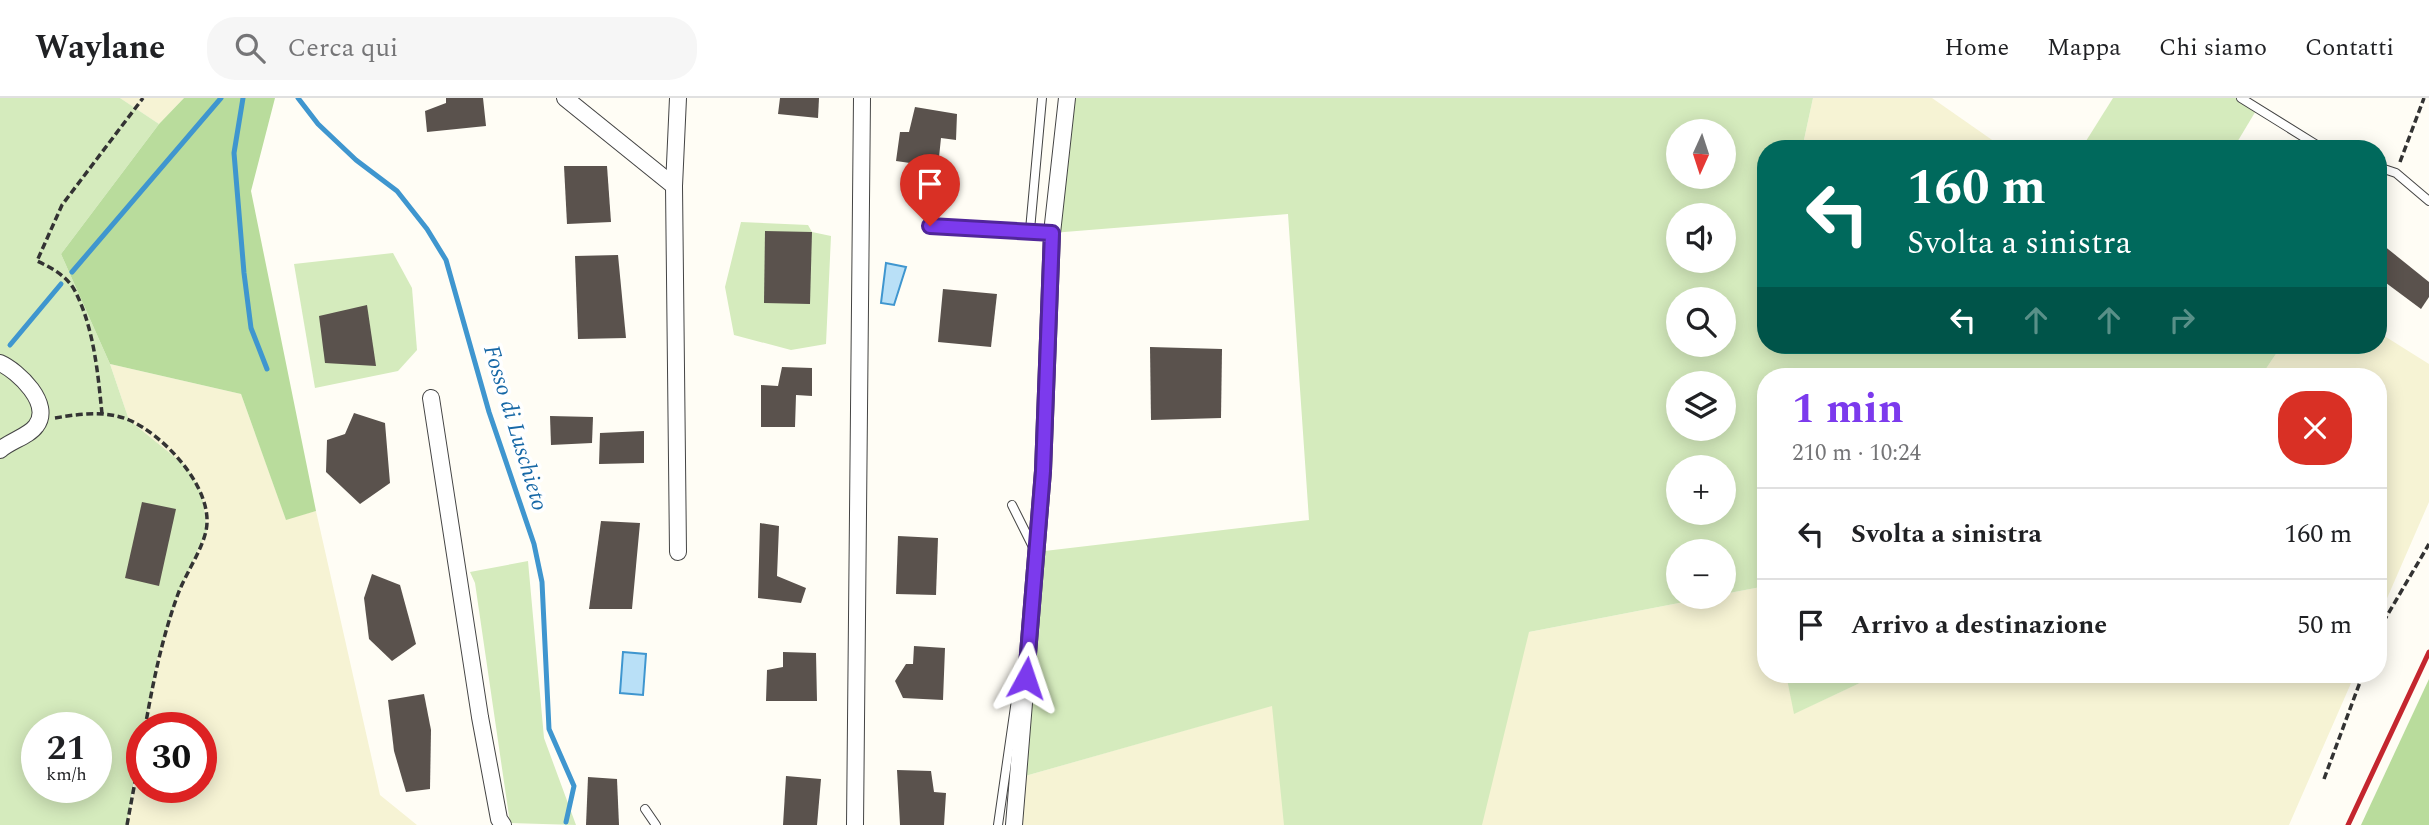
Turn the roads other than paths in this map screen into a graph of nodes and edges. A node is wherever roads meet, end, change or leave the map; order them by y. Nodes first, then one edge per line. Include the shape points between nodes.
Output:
1 (565, 98) edge
2 (678, 98) edge
3 (862, 98) edge
4 (1042, 98) edge
5 (1067, 98) edge
6 (2241, 98) edge
7 (2309, 140) edge
8 (2387, 170) edge
9 (674, 186) junction
10 (2429, 201) edge
11 (930, 226) dead end
12 (1030, 230) junction
13 (1052, 233) junction
14 (0, 363) edge
15 (431, 398) dead end
16 (0, 450) edge
17 (1012, 505) dead end
18 (678, 552) dead end
19 (1036, 552) junction
20 (645, 809) dead end
21 (503, 825) edge
22 (656, 825) edge
23 (855, 825) edge
24 (998, 825) edge
25 (1014, 825) edge

1 - 9 street
2 - 9 street
3 - 23 street
4 - 12 lane
5 - 13 street
6 - 7 lane
8 - 10 lane
9 - 18 street
11 - 12 lane
12 - 13 lane
13 - 19 street
14 - 16 street via 15,370 37,396 40,421 35,429
15 - 21 street via 480,718
17 - 19 lane
19 - 24 lane
19 - 25 street
20 - 22 lane

